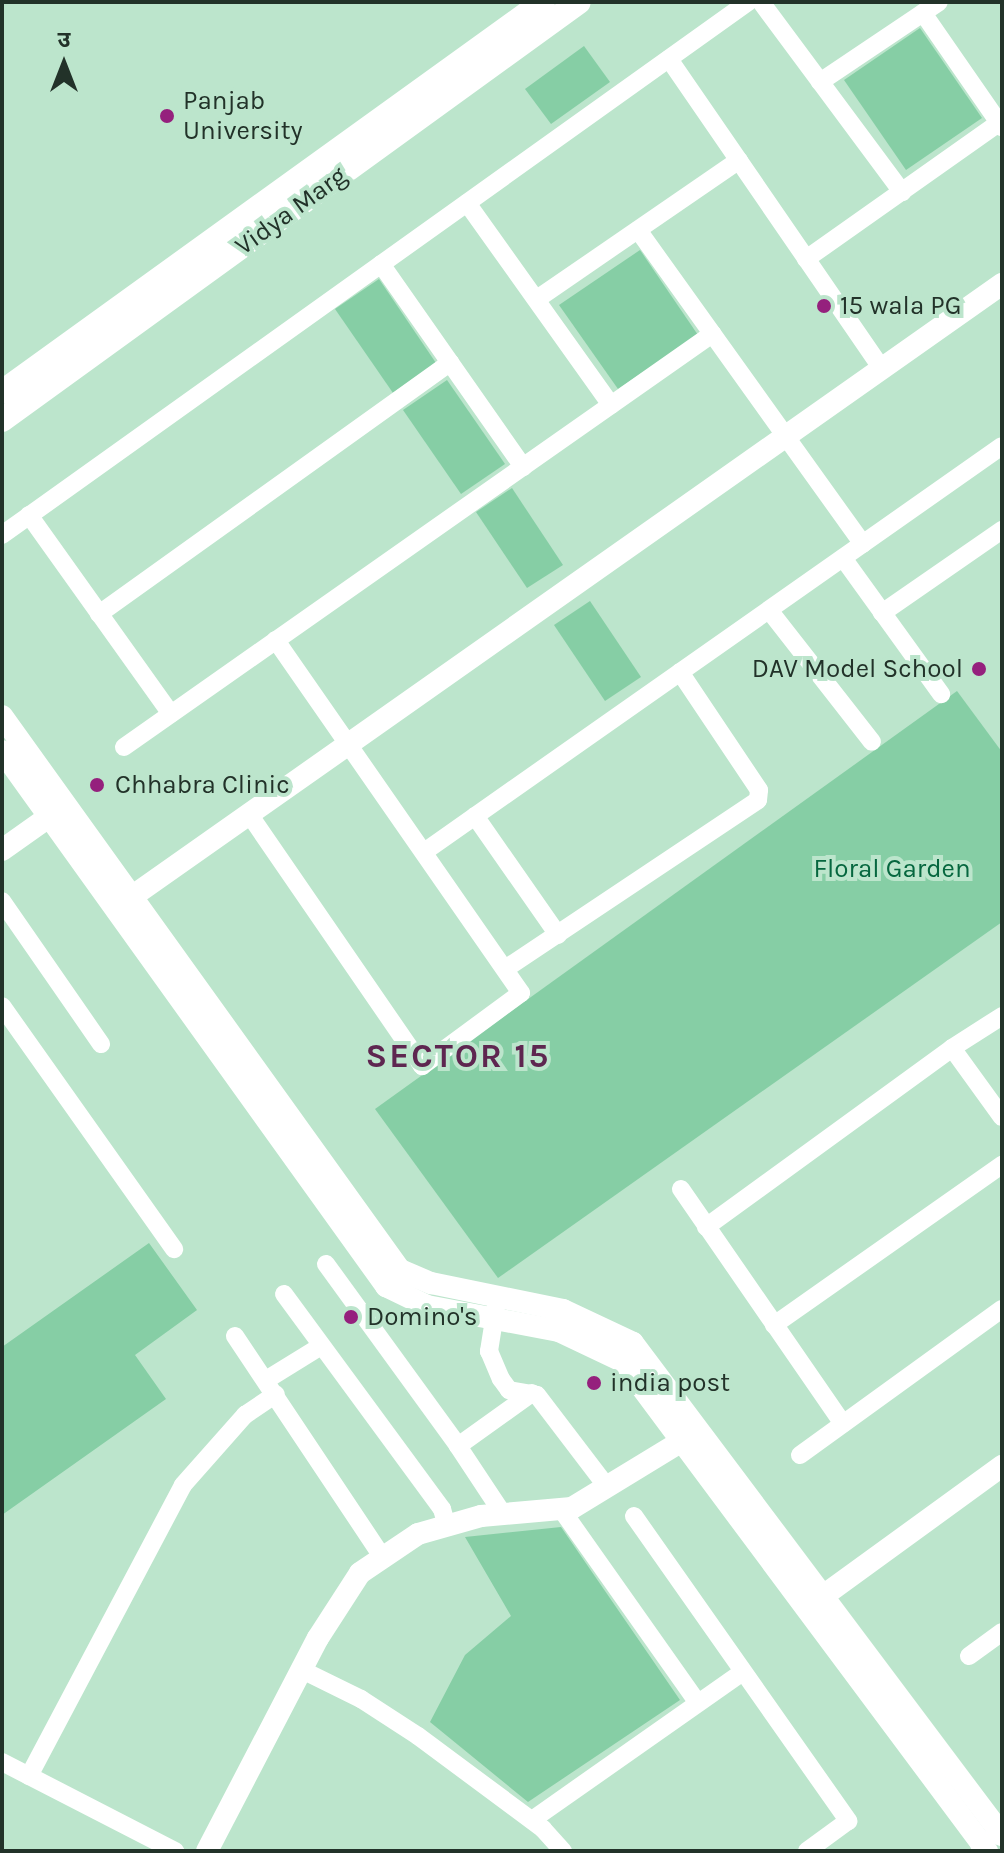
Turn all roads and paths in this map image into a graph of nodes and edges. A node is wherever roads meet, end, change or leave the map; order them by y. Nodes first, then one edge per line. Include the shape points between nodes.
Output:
1 (543, 2) edge
2 (579, 2) edge
3 (748, 2) edge
4 (761, 2) edge
5 (939, 2) edge
6 (923, 13) junction
7 (669, 59) junction
8 (820, 82) junction
9 (1000, 125) edge
10 (739, 160) junction
11 (902, 192) junction
12 (467, 203) junction
13 (638, 230) junction
14 (806, 259) junction
15 (381, 264) junction
16 (1002, 284) edge
17 (537, 299) junction
18 (712, 334) junction
19 (450, 363) junction
20 (882, 369) junction
21 (2, 392) edge
22 (611, 405) junction
23 (2, 420) edge
24 (786, 436) junction
25 (1002, 446) edge
26 (523, 467) junction
27 (29, 515) junction
28 (1002, 530) edge
29 (2, 535) edge
30 (863, 544) junction
31 (843, 558) junction
32 (769, 610) junction
33 (882, 613) junction
34 (99, 614) junction
35 (276, 640) junction
36 (680, 672) junction
37 (941, 694) dead end
38 (171, 714) junction
39 (2, 716) edge
40 (872, 742) dead end
41 (348, 744) junction
42 (124, 747) dead end
43 (2, 751) edge
44 (57, 810) junction
45 (249, 814) junction
46 (475, 816) junction
47 (2, 850) edge
48 (424, 852) junction
49 (2, 901) edge
50 (124, 903) junction
51 (558, 935) junction
52 (505, 969) junction
53 (2, 1006) edge
54 (1002, 1016) edge
55 (9, 1031) edge
56 (101, 1044) dead end
57 (952, 1048) junction
58 (1002, 1117) edge
59 (1002, 1165) edge
60 (681, 1189) dead end
61 (706, 1227) junction
62 (174, 1249) dead end
63 (326, 1264) dead end
64 (284, 1294) dead end
65 (495, 1307) junction
66 (1002, 1309) edge
67 (774, 1325) junction
68 (235, 1336) dead end
69 (321, 1346) junction
70 (271, 1387) junction
71 (532, 1393) junction
72 (843, 1424) junction
73 (690, 1436) junction
74 (458, 1446) junction
75 (800, 1455) dead end
76 (1002, 1466) edge
77 (607, 1487) junction
78 (561, 1509) junction
79 (503, 1514) junction
80 (634, 1516) dead end
81 (447, 1526) junction
82 (383, 1558) junction
83 (815, 1602) junction
84 (1002, 1632) edge
85 (969, 1656) dead end
86 (302, 1670) junction
87 (741, 1673) junction
88 (698, 1703) junction
89 (2, 1762) edge
90 (29, 1776) junction
91 (532, 1820) junction
92 (993, 1841) edge
93 (175, 1851) edge
94 (207, 1851) edge
95 (563, 1851) edge
96 (807, 1851) edge

1 - 21 main road, Vidya Marg
2 - 23 main road, Vidya Marg
3 - 7 street
4 - 8 street
5 - 6 street
6 - 8 street
6 - 9 street
7 - 10 street
7 - 12 street
8 - 11 street
9 - 11 street
10 - 13 street
10 - 14 street
11 - 14 street
12 - 15 street
12 - 17 street
13 - 17 street
13 - 18 street
14 - 20 street
15 - 19 street
15 - 27 street
16 - 20 street
17 - 22 street
18 - 22 street
18 - 24 street
19 - 26 street
19 - 34 street
20 - 24 street
22 - 26 street
24 - 30 street
24 - 41 street
25 - 30 street
26 - 35 street
27 - 29 street
27 - 34 street
28 - 33 street
30 - 31 street
31 - 32 street
31 - 33 street
32 - 36 street
32 - 40 street
33 - 37 street
34 - 38 street
35 - 38 street
35 - 41 street
36 - 46 street
36 - 51 street via 759,790 758,800
38 - 42 street
39 - 44 street
41 - 45 street
41 - 48 street
43 - 44 street
44 - 47 street
44 - 50 street
45 - 50 street
45 - 52 street via 422,1066 521,993
46 - 48 street
46 - 51 street
48 - 52 street
49 - 56 street
50 - 65 street via 400,1270
51 - 52 street
53 - 55 street
54 - 57 street
55 - 62 street
57 - 58 street
57 - 61 street
59 - 67 street
60 - 61 street
61 - 67 street
63 - 74 street
64 - 69 street
65 - 71 street via 488,1341 491,1360 509,1390
65 - 73 street via 563,1310 633,1343
66 - 72 street
67 - 72 street
68 - 70 street
69 - 70 street
69 - 81 street via 442,1509
70 - 82 street
70 - 90 street via 183,1485
71 - 74 street
71 - 77 street
72 - 75 street
73 - 77 street
73 - 83 street
74 - 79 street
76 - 83 street
77 - 78 street
78 - 79 street
78 - 88 street
79 - 81 street
80 - 87 street
81 - 82 street via 418,1534
82 - 86 street via 360,1573
83 - 92 street
84 - 85 street
86 - 91 street via 418,1736
86 - 94 street
87 - 88 street
87 - 96 street via 848,1821
88 - 91 street
89 - 90 street
90 - 93 street
91 - 95 street

